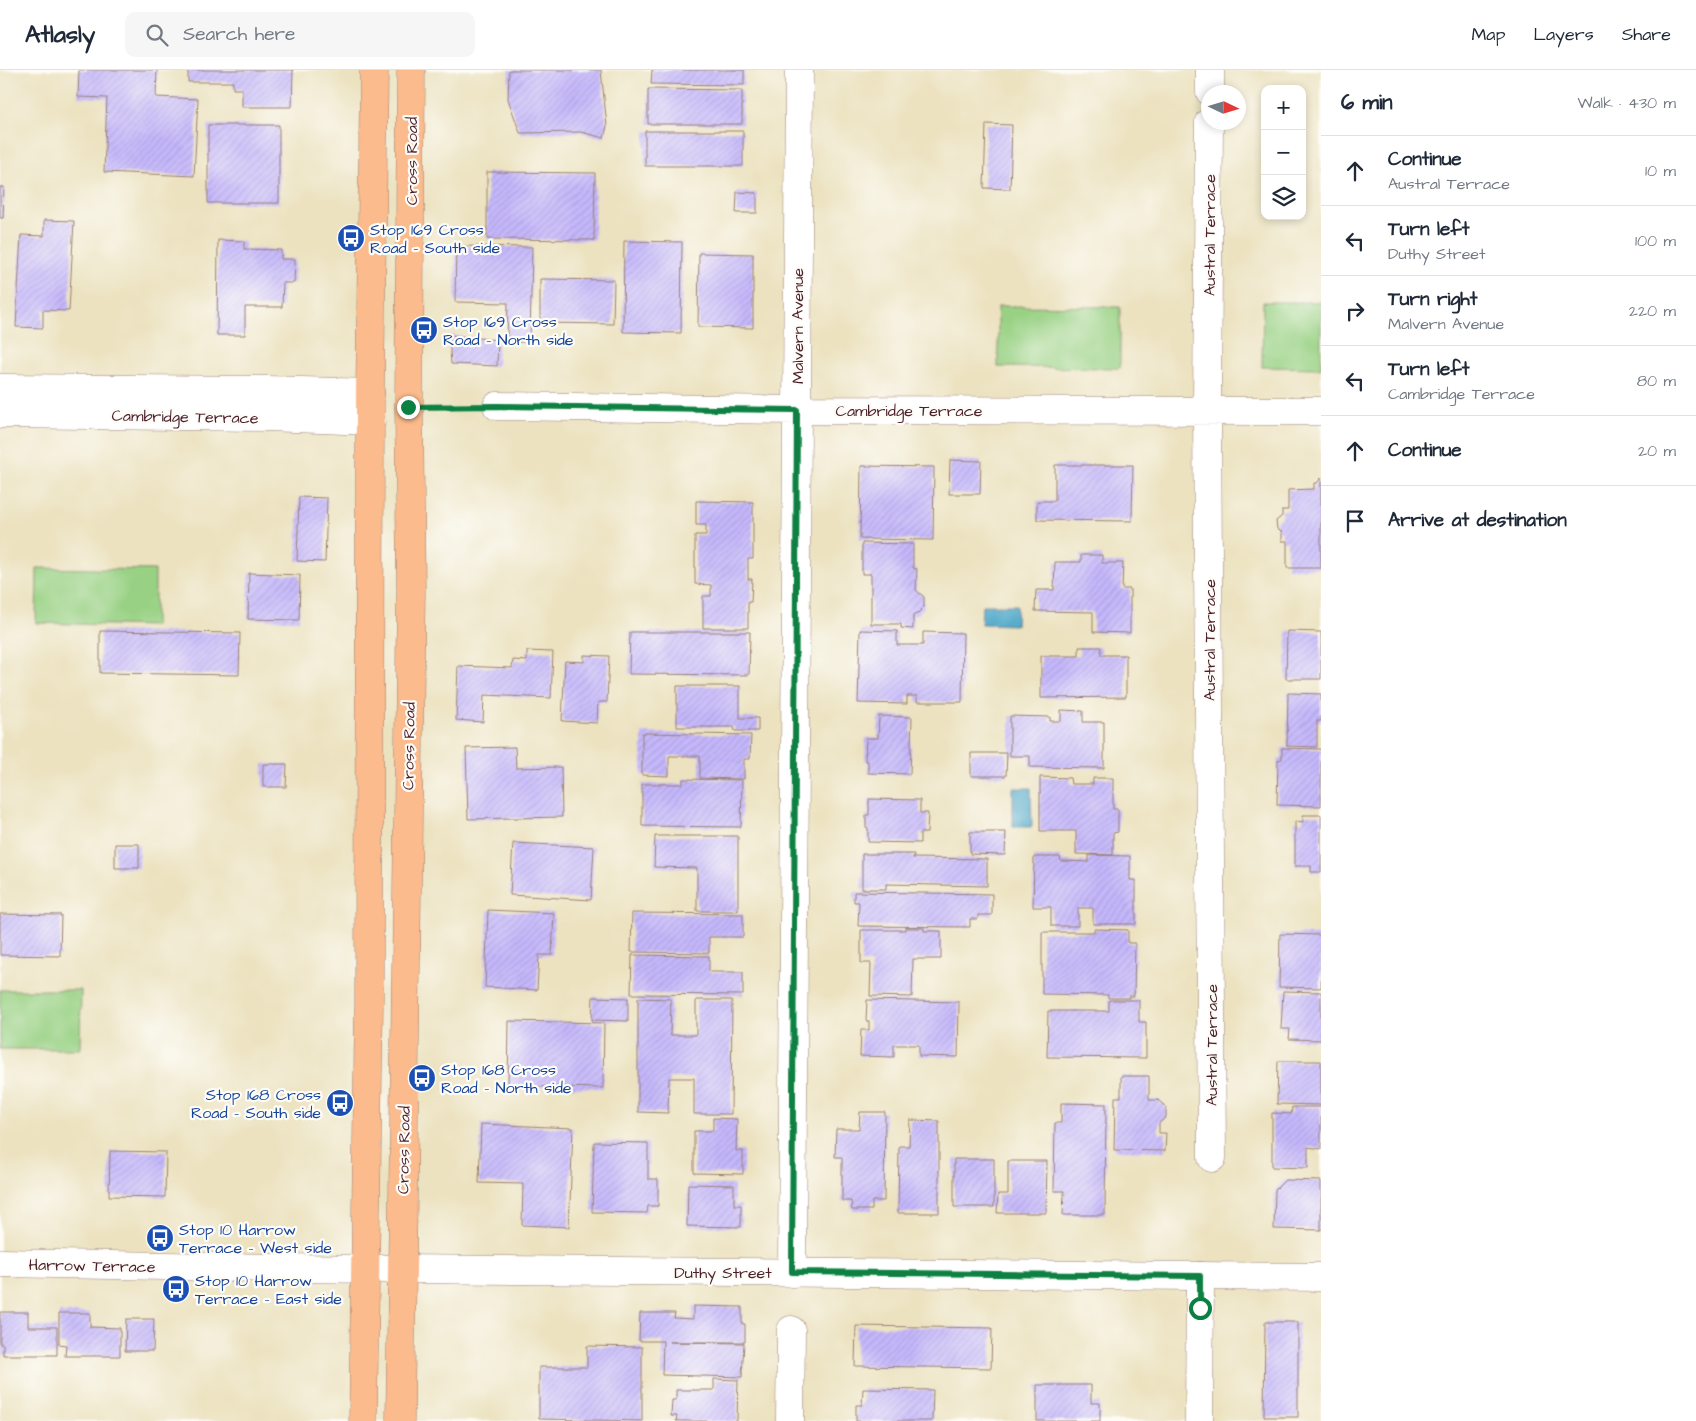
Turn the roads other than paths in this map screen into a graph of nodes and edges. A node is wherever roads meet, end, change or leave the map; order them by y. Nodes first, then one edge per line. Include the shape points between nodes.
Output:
1 (374, 70) edge
2 (412, 70) edge
3 (799, 70) edge
4 (1210, 70) edge
5 (1210, 85) edge
6 (1209, 130) edge
7 (370, 393) junction
8 (7, 401) edge
9 (101, 402) junction
10 (497, 406) road end
11 (408, 407) junction
12 (797, 410) junction
13 (1207, 410) junction
14 (1321, 411) edge
15 (371, 421) junction
16 (1212, 1158) dead end
17 (0, 1263) edge
18 (365, 1269) junction
19 (401, 1269) junction
20 (792, 1272) junction
21 (1200, 1276) junction
22 (1321, 1277) edge
23 (791, 1330) dead end
24 (363, 1421) edge
25 (400, 1421) edge
26 (790, 1421) edge
27 (1199, 1421) edge

1 - 7 highway
2 - 11 highway, Cross Road
3 - 12 street, Malvern Avenue
4 - 5 street
6 - 13 street, Austral Terrace
7 - 9 street, Cambridge Terrace via 268,390
7 - 11 highway
7 - 15 highway
8 - 9 street, Cambridge Terrace
9 - 15 street, Cambridge Terrace via 267,417
10 - 12 street, Cambridge Terrace
11 - 15 highway
11 - 19 highway, Cross Road via 411,590
12 - 13 street, Cambridge Terrace
12 - 20 street, Malvern Avenue
13 - 14 street, Cambridge Terrace
13 - 16 street, Austral Terrace
15 - 18 highway
17 - 18 street, Harrow Terrace
18 - 19 street, Duthy Street
18 - 24 highway
19 - 20 street, Duthy Street
19 - 25 highway, Cross Road
20 - 21 street, Duthy Street
21 - 22 street, Duthy Street
21 - 27 street
23 - 26 street

